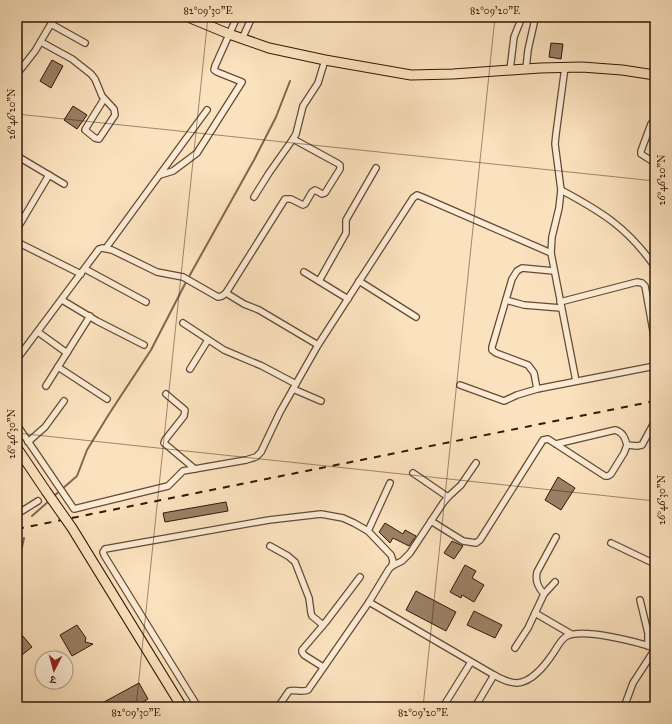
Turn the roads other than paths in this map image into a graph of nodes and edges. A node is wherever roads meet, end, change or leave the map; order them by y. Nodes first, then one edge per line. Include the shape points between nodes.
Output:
1 (55, 17) edge
2 (188, 17) edge
3 (236, 17) edge
4 (252, 17) edge
5 (522, 17) edge
6 (535, 19) dead end
7 (202, 20) edge
8 (51, 24) junction
9 (229, 34) junction
10 (242, 38) junction
11 (41, 42) junction
12 (85, 43) dead end
13 (325, 60) junction
14 (565, 67) junction
15 (526, 69) junction
16 (510, 70) junction
17 (17, 74) edge
18 (655, 75) edge
19 (104, 99) junction
20 (207, 110) dead end
21 (651, 124) dead end
22 (293, 139) junction
23 (17, 156) edge
24 (655, 163) edge
25 (376, 168) dead end
26 (49, 175) junction
27 (160, 175) junction
28 (64, 184) dead end
29 (561, 190) junction
30 (254, 197) dead end
31 (17, 229) edge
32 (17, 242) edge
33 (106, 248) junction
34 (551, 253) junction
35 (655, 267) edge
36 (85, 269) junction
37 (554, 271) junction
38 (304, 272) dead end
39 (81, 274) junction
40 (319, 281) junction
41 (359, 281) junction
42 (226, 293) junction
43 (348, 299) junction
44 (62, 300) junction
45 (506, 300) junction
46 (146, 302) dead end
47 (561, 305) junction
48 (90, 316) junction
49 (416, 317) dead end
50 (183, 323) dead end
51 (38, 332) junction
52 (208, 340) junction
53 (655, 342) edge
54 (144, 345) dead end
55 (318, 345) junction
56 (67, 353) junction
57 (17, 359) edge
58 (655, 366) edge
59 (58, 367) junction
60 (190, 369) dead end
61 (576, 382) junction
62 (460, 385) dead end
63 (46, 386) dead end
64 (294, 386) junction
65 (537, 390) junction
66 (166, 394) dead end
67 (107, 399) dead end
68 (64, 401) dead end
69 (320, 401) dead end
70 (655, 421) edge
71 (17, 425) edge
72 (28, 442) junction
73 (556, 444) junction
74 (627, 445) junction
75 (17, 448) edge
76 (476, 463) dead end
77 (195, 469) junction
78 (413, 473) dead end
79 (390, 483) dead end
80 (448, 497) junction
81 (38, 501) dead end
82 (17, 513) edge
83 (431, 521) junction
84 (368, 531) junction
85 (556, 537) dead end
86 (611, 543) dead end
87 (270, 546) dead end
88 (655, 564) edge
89 (392, 566) junction
90 (360, 577) dead end
91 (555, 582) dead end
92 (544, 594) junction
93 (640, 600) dead end
94 (369, 602) junction
95 (535, 613) junction
96 (323, 625) junction
97 (571, 634) junction
98 (648, 646) junction
99 (515, 648) dead end
100 (655, 648) edge
101 (471, 662) junction
102 (323, 667) junction
103 (494, 675) junction
104 (182, 707) edge
105 (198, 707) edge
106 (278, 707) edge
107 (443, 707) edge
108 (475, 707) edge
109 (624, 707) edge

1 - 8 street
2 - 7 main road
3 - 9 street
4 - 10 street
5 - 16 street via 514,37
6 - 15 street
7 - 9 main road
8 - 11 street
8 - 12 street
9 - 10 main road
9 - 27 street via 214,70 242,82 197,153 173,171
10 - 13 main road via 269,48
11 - 17 street
11 - 19 street via 72,59 91,74
13 - 16 main road via 411,75
13 - 22 street via 318,83 303,106
14 - 15 main road
14 - 18 main road via 622,70
14 - 29 street via 555,139
15 - 16 main road
19 - 19 street via 85,130 99,139 114,115 114,109
20 - 27 street
21 - 24 street via 641,154
22 - 30 street
22 - 42 street via 337,163 340,168 325,193 315,190 303,205 285,199
23 - 26 street
25 - 40 street via 346,220 346,233
26 - 28 street
26 - 31 street
27 - 33 street
29 - 34 street
29 - 35 street via 606,216 634,240
32 - 39 street
33 - 36 street via 99,249
33 - 42 street via 157,272 183,277 218,297
34 - 37 street
34 - 41 street via 417,196 413,198
36 - 39 street
36 - 46 street
37 - 45 street via 519,269 512,279
37 - 47 street
38 - 40 street
39 - 44 street
40 - 43 street
41 - 43 street
41 - 49 street
42 - 55 street
43 - 55 street
44 - 48 street
44 - 51 street
45 - 47 street via 524,305
45 - 65 street via 492,350 528,365 534,373
47 - 53 street via 637,282 642,283 645,286
47 - 61 street
48 - 54 street
48 - 56 street
50 - 52 street
51 - 56 street
51 - 57 street
52 - 60 street
52 - 64 street via 229,353 259,364
55 - 64 street
56 - 59 street
58 - 61 street
59 - 63 street
59 - 67 street
61 - 65 street
62 - 65 street via 504,401
64 - 69 street
64 - 77 street via 261,452 256,457
66 - 77 street via 185,410 184,416 164,442
68 - 72 street via 45,427
70 - 74 street via 642,445
71 - 72 street
72 - 77 street via 74,509 168,486 183,471
73 - 74 street via 615,430 622,433
73 - 74 street via 605,476 611,474
73 - 83 street via 548,439 543,440 476,543 463,541
75 - 104 main road, bridge via 72,528
76 - 80 street via 461,485
78 - 80 street
79 - 84 street
80 - 83 street
81 - 82 street
83 - 89 street via 407,557
84 - 89 street via 391,555
84 - 105 street via 344,518 320,514 269,520 105,549 104,555
85 - 92 street via 537,572 538,586
86 - 88 street
87 - 96 street via 295,562 309,598 312,616
89 - 94 street
90 - 96 street
91 - 92 street
92 - 95 street
93 - 98 street via 648,633
94 - 101 street
94 - 102 street
95 - 97 street
95 - 99 street
96 - 102 street via 302,652
97 - 98 street via 583,633 628,640
97 - 103 street via 561,641 545,665 527,680 511,682
98 - 100 street
100 - 109 street via 633,682
101 - 103 street
101 - 107 street
102 - 106 street via 308,690 289,691
103 - 108 street

